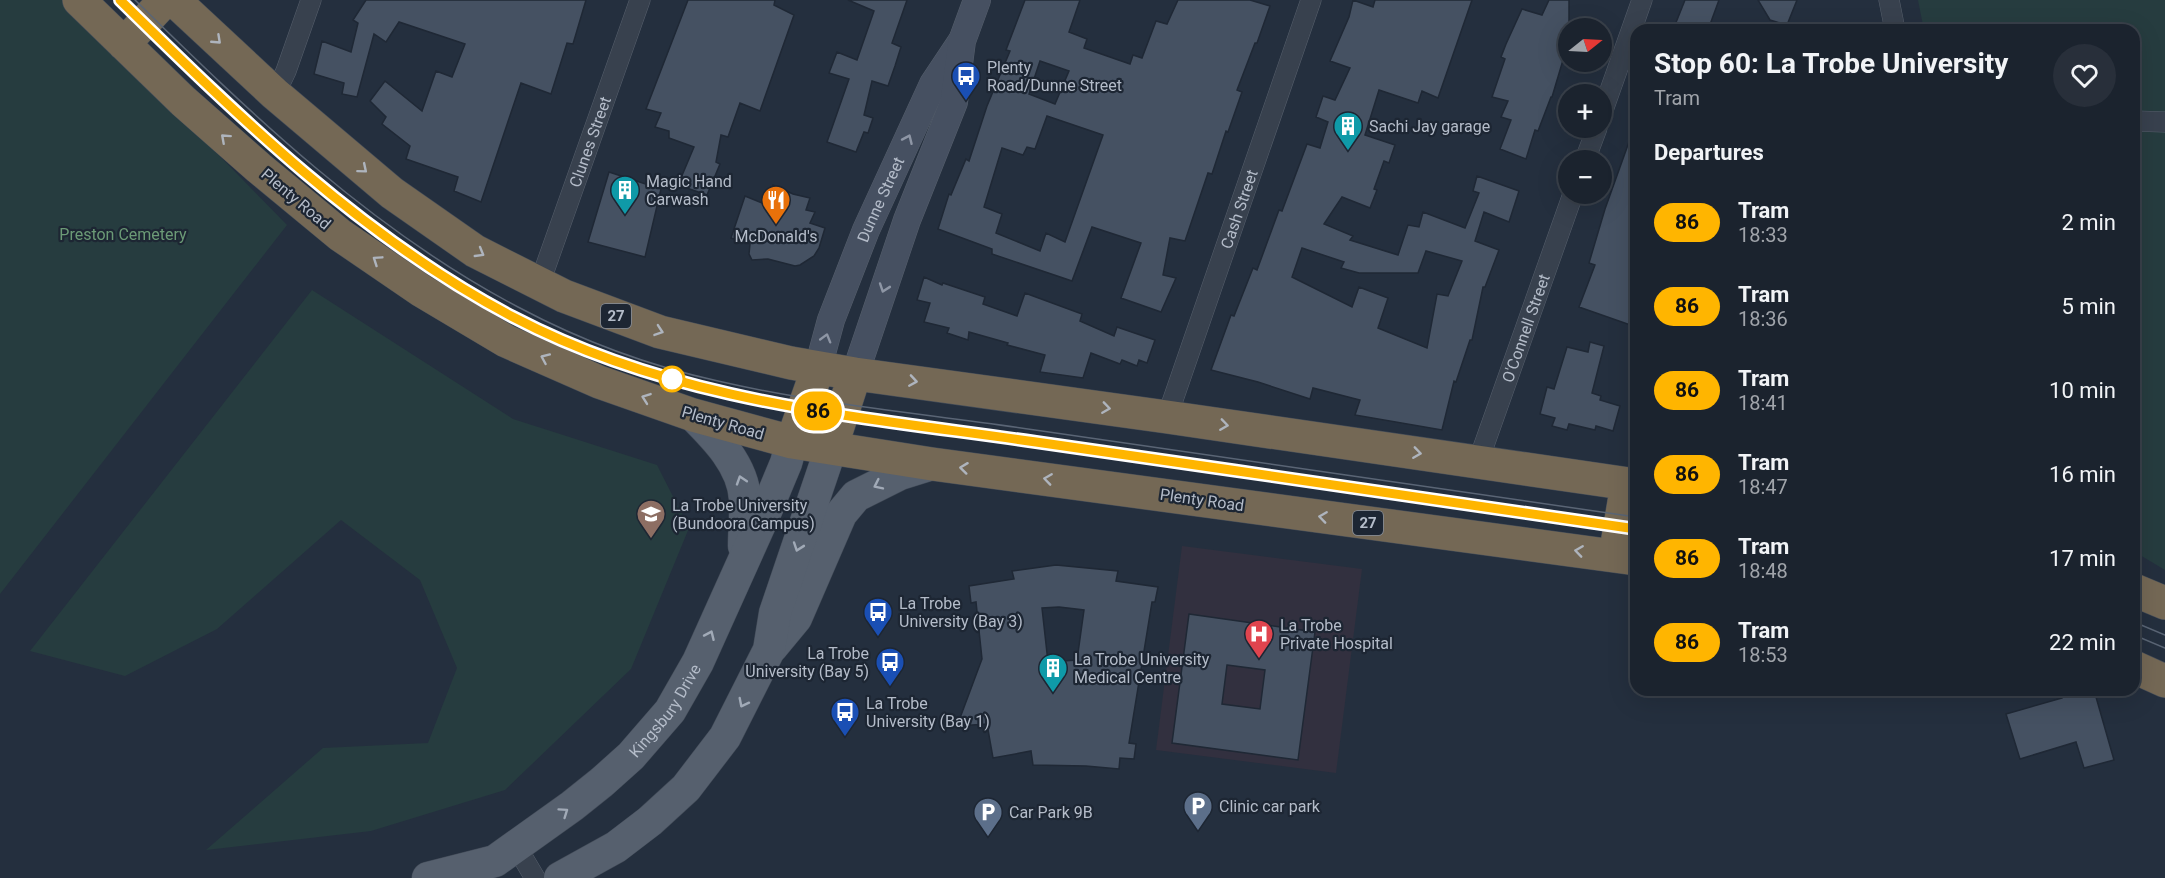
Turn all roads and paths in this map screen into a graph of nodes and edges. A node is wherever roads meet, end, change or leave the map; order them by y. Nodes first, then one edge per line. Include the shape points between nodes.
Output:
1 (79, 0) edge
2 (165, 0) edge
3 (174, 0) edge
4 (311, 0) edge
5 (640, 0) edge
6 (977, 0) edge
7 (1311, 0) edge
8 (1642, 0) edge
9 (1889, 0) edge
10 (1634, 24) edge
11 (1894, 24) edge
12 (1630, 34) edge
13 (962, 41) junction
14 (124, 44) junction
15 (1612, 85) edge
16 (275, 94) junction
17 (2140, 121) edge
18 (2165, 122) edge
19 (927, 172) junction
20 (886, 188) junction
21 (1569, 204) edge
22 (908, 220) junction
23 (539, 285) junction
24 (836, 308) junction
25 (818, 368) junction
26 (855, 374) junction
27 (693, 415) junction
28 (1167, 417) junction
29 (792, 442) junction
30 (831, 448) junction
31 (1478, 462) junction
32 (932, 464) junction
33 (1630, 485) edge
34 (1630, 509) edge
35 (1626, 558) edge
36 (744, 559) junction
37 (2140, 593) edge
38 (2165, 603) edge
39 (770, 650) junction
40 (2140, 670) edge
41 (2165, 681) edge
42 (516, 846) junction
43 (589, 869) edge
44 (428, 878) edge
45 (517, 878) edge
46 (535, 878) edge
47 (560, 878) edge

1 - 14 highway, Plenty Road / 27
2 - 14 highway
3 -> 16 highway, 27
4 - 16 street
5 - 23 street, Clunes Street
6 - 13 main road, Dunne Street
7 - 28 street, Cash Street
8 - 10 street
9 - 11 street
12 - 15 street
13 - 19 main road, Dunne Street via 954,102
20 -> 13 main road, Dunne Street via 933,84
27 -> 14 highway, Plenty Road / 27 via 599,382 506,341 422,291 339,235 183,101
16 -> 23 highway, 27 via 392,193 475,251
17 - 18 street
19 - 20 main road
19 - 22 main road, Dunne Street
20 - 24 main road, Dunne Street
21 - 31 street, O'Connell Street
22 - 24 main road via 876,250 849,311 843,313
22 -> 26 main road, Dunne Street
23 -> 25 highway, 27 via 669,335
25 -> 24 main road, Dunne Street
25 - 26 highway, 27
25 - 29 highway
26 -> 28 highway, 27
26 - 30 highway
27 - 29 highway, Plenty Road / 27
36 -> 27 main road via 745,497 741,480 716,439
28 -> 31 highway, 27
29 - 30 highway, Plenty Road / 27
29 - 36 main road, Kingsbury Drive
30 - 32 highway, Plenty Road / 27
30 -> 39 main road via 775,613
31 - 33 highway, 27
35 -> 32 highway, Plenty Road / 27
32 -> 39 main road via 900,474 856,496 841,514 796,618
34 - 35 highway
42 -> 36 main road, Kingsbury Drive via 602,782 670,711 698,662
37 - 38 highway
39 -> 43 main road via 725,737 686,788
40 - 41 highway
42 - 44 main road, Kingsbury Drive via 495,861
42 - 45 street
42 - 46 street
43 - 47 main road

